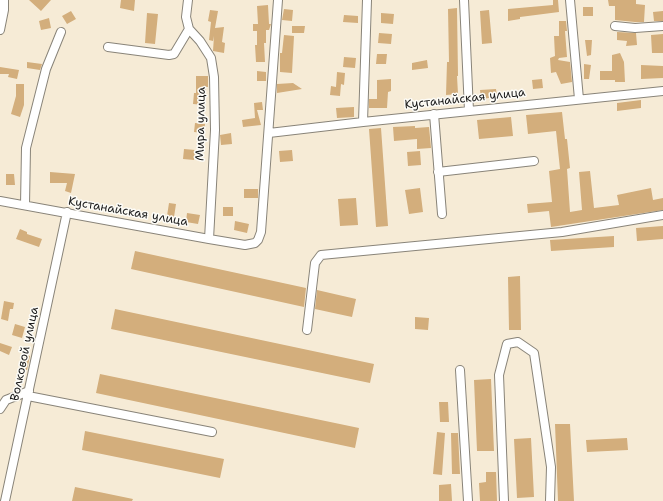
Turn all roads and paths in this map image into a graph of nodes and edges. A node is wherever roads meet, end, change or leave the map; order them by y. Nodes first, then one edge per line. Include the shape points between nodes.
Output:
1 (4, 0) edge
2 (188, 0) edge
3 (278, 0) edge
4 (366, 0) edge
5 (464, 0) edge
6 (570, 0) edge
7 (616, 26) dead end
8 (663, 26) edge
9 (189, 29) junction
10 (0, 30) edge
11 (61, 32) dead end
12 (108, 47) dead end
13 (663, 91) edge
14 (579, 99) junction
15 (469, 111) junction
16 (434, 114) junction
17 (363, 122) junction
18 (269, 133) junction
19 (534, 161) dead end
20 (438, 172) junction
21 (0, 201) edge
22 (25, 206) junction
23 (67, 212) junction
24 (442, 214) dead end
25 (663, 215) edge
26 (209, 239) junction
27 (307, 330) dead end
28 (460, 370) dead end
29 (28, 394) junction
30 (0, 409) edge
31 (212, 432) dead end
32 (5, 501) edge
33 (468, 501) edge
34 (504, 501) edge
35 (550, 501) edge

1 - 10 street
2 - 9 street, Мира улица via 186,17
3 - 18 street
4 - 17 street
5 - 15 street
6 - 14 street
7 - 8 street
9 - 12 street via 174,54
9 - 26 street, Мира улица via 211,58 214,77 215,130
11 - 22 street via 46,69 26,148
13 - 14 street, Кустанайская улица
14 - 15 street, Кустанайская улица
15 - 16 street, Кустанайская улица
16 - 17 street, Кустанайская улица
16 - 20 street
17 - 18 street, Кустанайская улица
18 - 26 street, Кустанайская улица via 261,232 258,240 251,244
19 - 20 street
20 - 24 street
21 - 22 street, Кустанайская улица
22 - 23 street, Кустанайская улица
23 - 26 street, Кустанайская улица
23 - 29 street, Волковой улица
25 - 27 street via 562,232 321,255 315,263
28 - 33 street
29 - 30 street via 6,400
29 - 31 street
29 - 32 street, Волковой улица
34 - 35 street via 499,374 507,344 518,342 534,353 551,468

